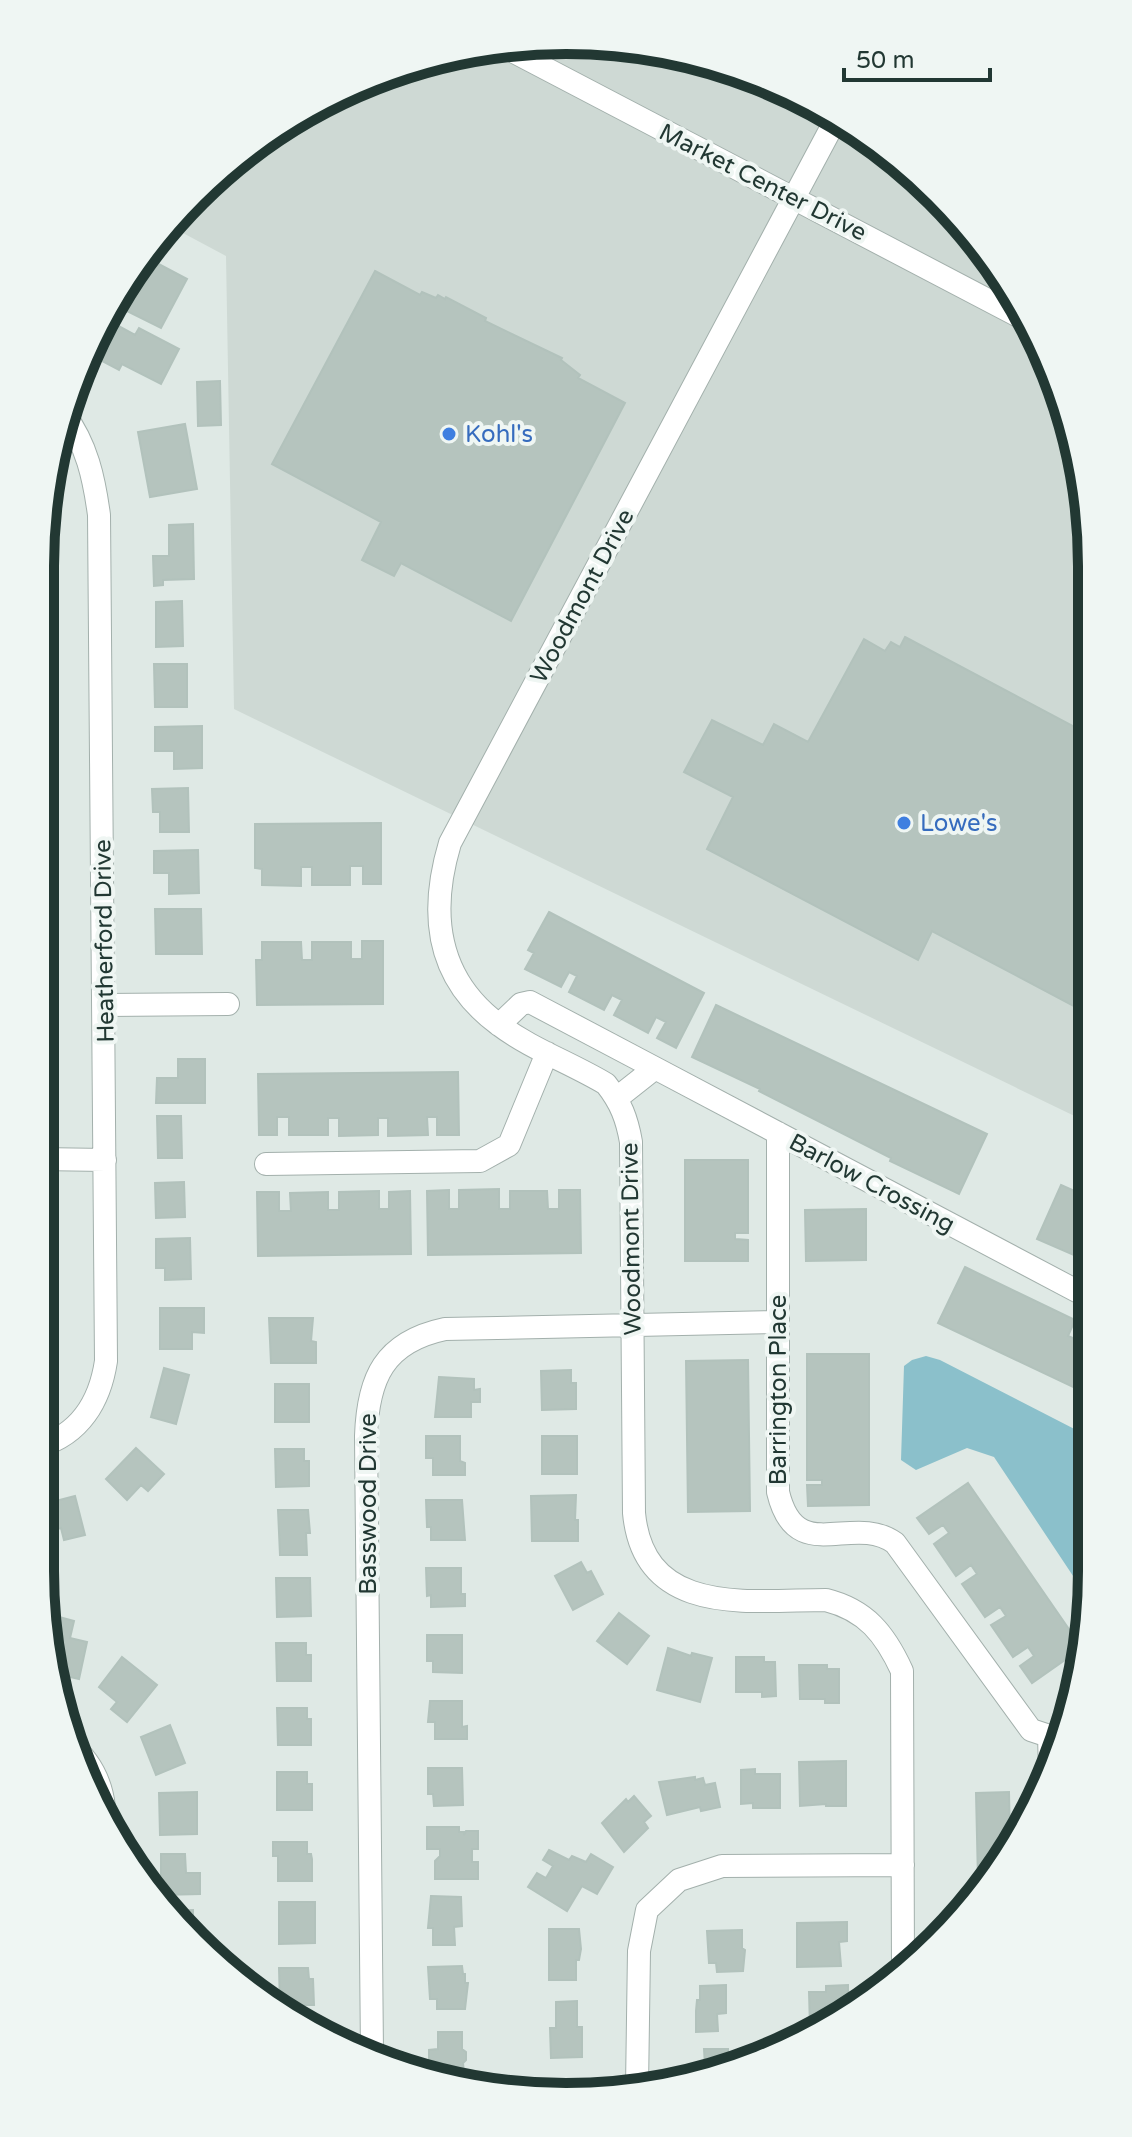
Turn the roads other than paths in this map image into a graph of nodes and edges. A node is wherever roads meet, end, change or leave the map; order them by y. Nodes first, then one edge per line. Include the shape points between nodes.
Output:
1 (522, 56) edge
2 (831, 129) edge
3 (795, 198) junction
4 (1010, 311) edge
5 (73, 427) edge
6 (228, 1004) dead end
7 (105, 1005) junction
8 (499, 1025) junction
9 (547, 1053) junction
10 (655, 1068) junction
11 (617, 1098) junction
12 (778, 1133) junction
13 (54, 1159) edge
14 (105, 1160) junction
15 (266, 1164) dead end
16 (1078, 1292) edge
17 (777, 1322) junction
18 (632, 1325) junction
19 (54, 1440) edge
20 (1051, 1735) edge
21 (903, 1865) junction
22 (903, 1957) edge
23 (372, 2045) edge
24 (637, 2078) edge

1 - 3 street, Market Center Drive
2 - 3 street, Woodmont Drive
3 - 4 street, Market Center Drive
3 - 8 street, Woodmont Drive via 450,843 438,915 449,965 470,999
5 - 7 street, Heatherford Drive via 87,456 99,515
6 - 7 street
7 - 14 street, Heatherford Drive
8 - 9 street, Woodmont Drive
8 - 10 street, Barlow Crossing via 530,1002
9 - 11 street, Woodmont Drive via 606,1084
9 - 15 street via 509,1145 480,1161
10 - 11 street
10 - 12 street, Barlow Crossing
11 - 18 street, Woodmont Drive via 631,1142
12 - 16 street, Barlow Crossing
12 - 17 street, Barrington Place
13 - 14 street
14 - 19 street, Heatherford Drive via 104,1376 85,1416
17 - 18 street, Basswood Drive
17 - 20 street, Barrington Place via 782,1511 806,1533 870,1533 895,1543 1031,1730
18 - 21 street, Woodmont Drive via 634,1513 643,1548 666,1580 701,1597 826,1600 862,1614 879,1630 902,1671
18 - 23 street, Basswood Drive via 421,1334 385,1363 374,1382 366,1436
21 - 22 street, Woodmont Drive
21 - 24 street via 722,1866 679,1880 647,1910 639,1951

